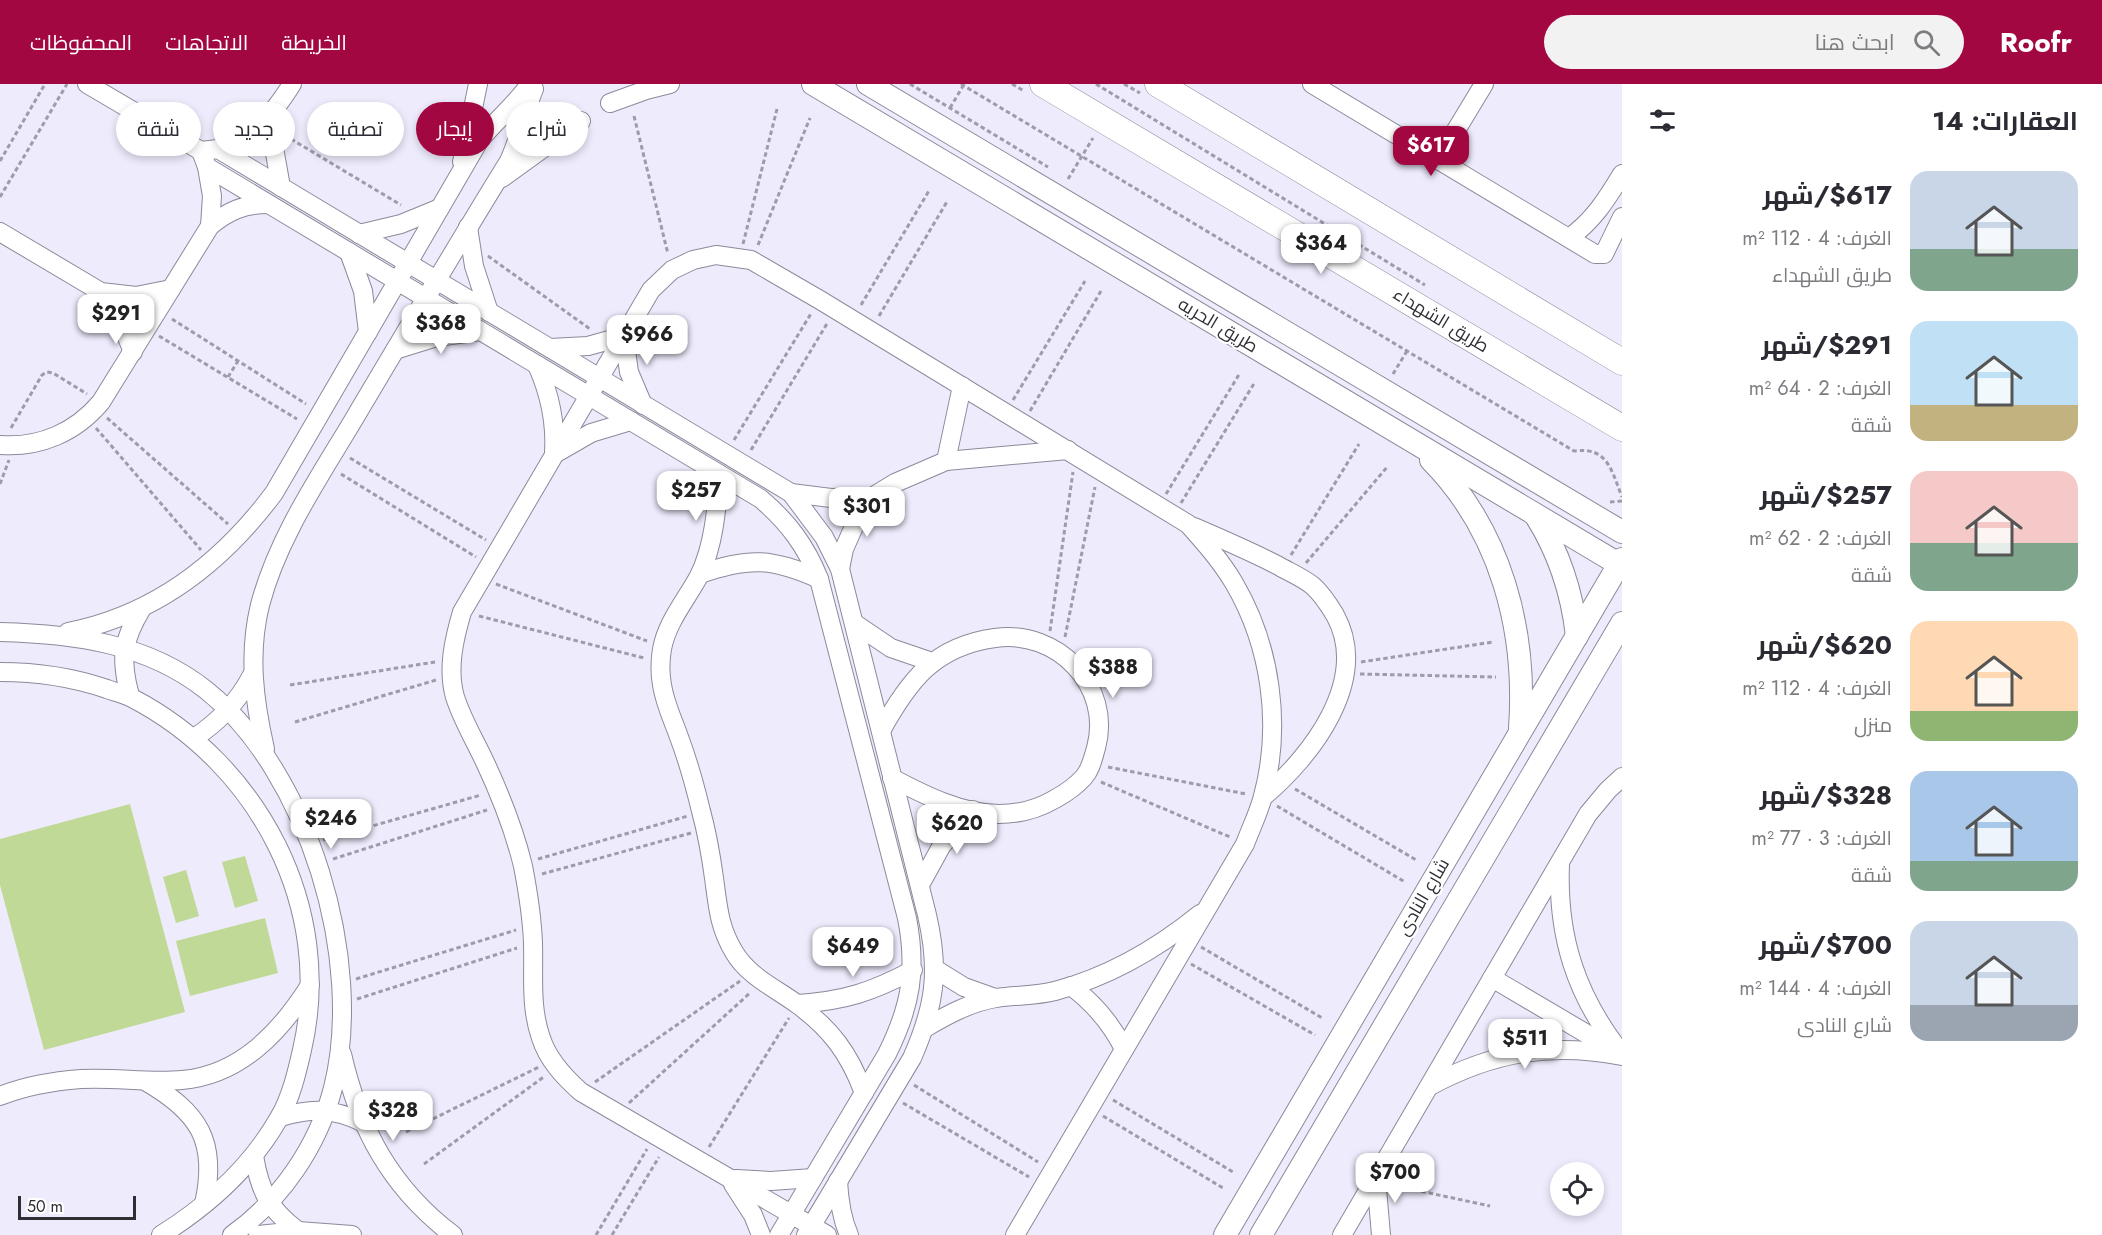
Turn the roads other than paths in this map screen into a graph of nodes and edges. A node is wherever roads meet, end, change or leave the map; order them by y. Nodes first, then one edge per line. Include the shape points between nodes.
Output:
1 (87, 84) edge
2 (292, 84) edge
3 (478, 84) edge
4 (530, 84) edge
5 (536, 84) edge
6 (670, 84) edge
7 (813, 84) edge
8 (868, 84) edge
9 (1043, 84) edge
10 (1158, 84) edge
11 (1312, 84) edge
12 (1484, 84) edge
13 (281, 102) edge
14 (610, 103) dead end
15 (213, 152) edge
16 (208, 155) junction
17 (275, 156) edge
18 (532, 156) edge
19 (1438, 160) junction
20 (1622, 174) edge
21 (459, 176) junction
22 (495, 183) junction
23 (281, 187) junction
24 (268, 204) junction
25 (440, 208) junction
26 (1622, 218) edge
27 (210, 226) junction
28 (0, 232) edge
29 (359, 234) junction
30 (469, 235) junction
31 (1569, 238) junction
32 (349, 252) junction
33 (408, 263) junction
34 (436, 280) junction
35 (397, 281) junction
36 (171, 289) junction
37 (101, 292) junction
38 (426, 298) junction
39 (489, 312) junction
40 (480, 331) junction
41 (368, 332) junction
42 (616, 339) junction
43 (548, 348) junction
44 (395, 350) junction
45 (133, 352) junction
46 (1622, 362) edge
47 (537, 365) junction
48 (599, 378) junction
49 (962, 386) junction
50 (589, 396) junction
51 (643, 405) junction
52 (631, 421) junction
53 (1622, 428) edge
54 (1413, 442) junction
55 (5, 445) edge
56 (1071, 452) junction
57 (554, 455) junction
58 (946, 461) junction
59 (719, 474) junction
60 (790, 494) junction
61 (872, 497) junction
62 (1174, 515) junction
63 (1535, 515) junction
64 (1622, 532) edge
65 (1621, 563) edge
66 (840, 569) junction
67 (700, 574) junction
68 (819, 579) junction
69 (142, 608) junction
70 (1622, 622) edge
71 (854, 623) junction
72 (0, 632) edge
73 (56, 635) junction
74 (1577, 636) junction
75 (124, 647) junction
76 (1622, 650) edge
77 (932, 662) junction
78 (1597, 667) junction
79 (0, 672) edge
80 (252, 675) junction
81 (130, 696) junction
82 (229, 710) junction
83 (880, 731) junction
84 (1519, 734) junction
85 (194, 738) junction
86 (267, 759) junction
87 (1622, 777) edge
88 (892, 778) junction
89 (1263, 797) junction
90 (973, 810) junction
91 (1560, 861) junction
92 (920, 885) junction
93 (1208, 907) junction
94 (935, 969) junction
95 (913, 970) junction
96 (1492, 978) junction
97 (311, 983) junction
98 (1071, 986) junction
99 (997, 998) junction
100 (797, 1004) junction
101 (925, 1028) junction
102 (340, 1046) junction
103 (1124, 1049) junction
104 (1622, 1055) edge
105 (145, 1081) junction
106 (1429, 1087) junction
107 (864, 1093) junction
108 (0, 1096) edge
109 (326, 1110) junction
110 (280, 1117) junction
111 (362, 1122) junction
112 (254, 1156) junction
113 (728, 1178) junction
114 (813, 1178) junction
115 (1376, 1179) junction
116 (838, 1181) junction
117 (204, 1204) junction
118 (268, 1204) junction
119 (791, 1215) junction
120 (298, 1231) junction
121 (814, 1232) edge
122 (1229, 1232) edge
123 (161, 1235) edge
124 (232, 1235) edge
125 (258, 1235) edge
126 (352, 1235) edge
127 (453, 1235) edge
128 (761, 1235) edge
129 (779, 1235) edge
130 (849, 1235) edge
131 (1015, 1235) edge
132 (1261, 1235) edge
133 (1342, 1235) edge
134 (1381, 1235) edge

1 - 16 street
2 - 13 street
3 - 21 street
4 - 21 street via 488,130
5 - 22 street via 515,147
6 - 14 street
7 - 54 street, طريق الحريه
8 - 64 street, طريق الحريه
9 - 53 main road, طريق الشهداء
10 - 46 main road
11 - 19 street
12 - 19 street
15 - 16 street
16 - 23 street
16 - 24 street
16 - 27 street via 213,196
17 - 23 street
18 - 22 street
19 - 31 street
20 - 31 street via 1596,214
21 - 25 street
22 - 30 street
23 - 29 street
24 - 27 street via 236,208
24 - 32 street
25 - 29 street
25 - 33 street
26 - 31 street via 1604,254 1595,254
27 - 36 street
28 - 37 street
29 - 33 street
30 - 34 street
30 - 39 street via 477,278
32 - 35 street
32 - 41 street via 363,291
33 - 34 street
33 - 35 street
34 - 38 street
34 - 39 street
35 - 38 street
35 - 41 street
36 - 37 street via 136,296
36 - 45 street
37 - 45 street via 120,320
38 - 40 street
38 - 44 street
39 - 43 street
40 - 44 street via 437,337
40 - 47 street
41 - 69 street via 273,493 241,535 212,563
42 - 43 street
42 - 48 street
42 - 49 street via 651,290 672,270 716,255 746,259
42 - 51 street
43 - 48 street
44 - 80 street via 280,547 260,607
45 - 55 street via 95,409 71,429 35,443
47 - 50 street
47 - 57 street via 552,408
48 - 50 street
48 - 51 street
49 - 56 street
49 - 58 street
50 - 52 street
50 - 57 street
51 - 60 street
52 - 57 street via 591,434
52 - 59 street
54 - 63 street, طريق الحريه
54 - 84 street via 1461,495 1485,536 1508,591 1521,662
56 - 58 street
56 - 62 street
57 - 113 street via 462,612 452,667 455,696 514,832 524,871 532,934 535,1019 554,1064 581,1092
58 - 61 street
59 - 67 street via 714,525
59 - 68 street via 761,499 784,519 802,543
60 - 61 street
60 - 66 street via 824,537
61 - 66 street via 850,531
62 - 89 street via 1213,552 1234,583 1262,651 1270,687 1272,724
62 - 89 street via 1314,587 1339,622 1346,669 1340,696 1304,757
63 - 65 street, طريق الحريه
63 - 74 street via 1547,533 1571,593
65 - 74 street, شارع النادى
66 - 71 street
67 - 68 street via 729,564 760,561 791,566
67 - 100 street via 668,629 662,655 665,701 692,774 726,938 737,957 757,977
68 - 95 street via 907,918
69 - 73 street via 95,626
69 - 75 street
70 - 78 street, شارع النادى
71 - 77 street via 891,648
71 - 83 street
72 - 73 street
73 - 75 street
74 - 84 street, شارع النادى
75 - 81 street via 124,672
75 - 82 street via 180,672
76 - 78 street
77 - 83 street via 903,694
77 - 90 street via 976,640 1025,639 1055,649 1079,670 1092,691 1098,715 1098,740 1088,770 1067,793 1022,812
78 - 132 street, شارع النادى
79 - 81 street via 32,672 82,681
80 - 82 street
80 - 86 street
81 - 85 street
82 - 85 street
82 - 86 street
83 - 88 street
84 - 122 street, شارع النادى
85 - 97 street via 256,807 279,848 296,891
86 - 102 street via 310,844 329,905 340,984
87 - 91 street via 1588,814
88 - 90 street
88 - 92 street
89 - 93 street via 1245,844
90 - 92 street via 942,845
91 - 96 street
91 - 104 street via 1561,914 1572,965 1593,1013
92 - 94 street
93 - 98 street via 1143,953
93 - 103 street
94 - 99 street via 964,987
94 - 101 street
95 - 100 street via 858,996
95 - 107 street via 901,1027
96 - 104 street
96 - 106 street
97 - 105 street via 284,1022 250,1054 229,1066 184,1080
97 - 110 street via 308,1028 298,1071
98 - 99 street
98 - 103 street via 1102,1014
99 - 101 street via 959,1009
100 - 107 street via 839,1042
101 - 116 street via 912,1058
102 - 109 street
102 - 111 street
103 - 131 street
104 - 106 street via 1574,1049 1524,1052 1474,1065
105 - 108 street via 81,1079 45,1083
105 - 117 street via 171,1096 197,1125 209,1163
106 - 115 street
107 - 114 street
109 - 110 street via 303,1110
109 - 111 street
109 - 118 street via 302,1160
110 - 112 street
111 - 127 street via 403,1188
112 - 117 street
112 - 118 street via 258,1182
113 - 114 street
113 - 119 street
113 - 128 street via 742,1196
114 - 119 street
115 - 133 street
115 - 134 street
116 - 121 street
116 - 130 street via 839,1202
117 - 123 street
118 - 120 street
118 - 124 street
119 - 121 street
119 - 129 street
120 - 125 street
120 - 126 street

